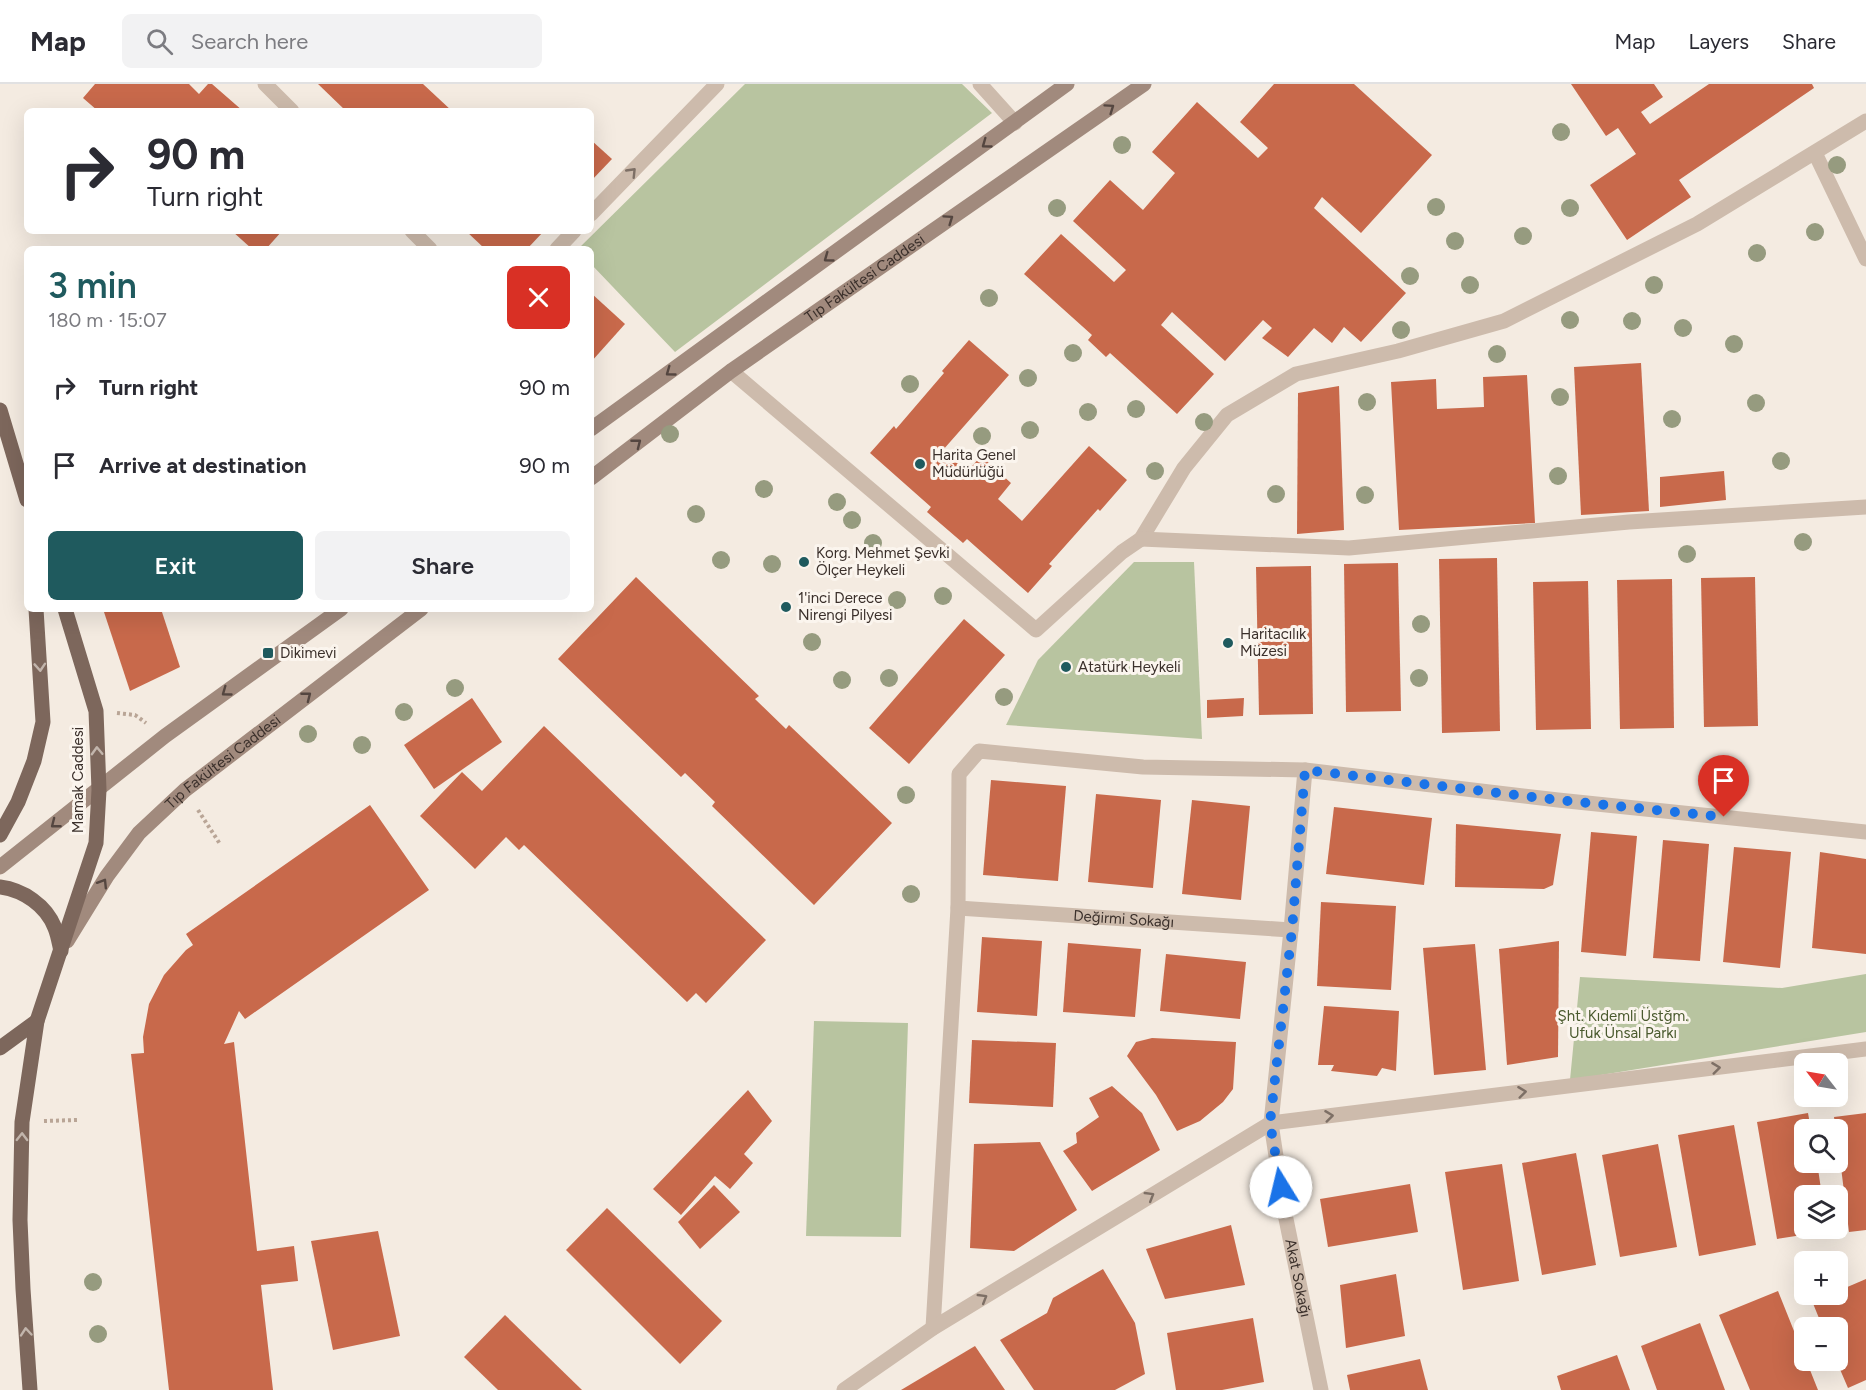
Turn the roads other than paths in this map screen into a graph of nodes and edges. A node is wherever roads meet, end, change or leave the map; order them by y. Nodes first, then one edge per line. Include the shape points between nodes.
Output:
1 (265, 84) edge
2 (717, 84) edge
3 (980, 84) edge
4 (1067, 84) edge
5 (1144, 84) edge
6 (289, 108) edge
7 (1866, 121) edge
8 (1015, 123) junction
9 (1815, 153) junction
10 (594, 211) edge
11 (415, 234) edge
12 (571, 234) edge
13 (427, 246) edge
14 (560, 246) edge
15 (1866, 259) edge
16 (730, 371) junction
17 (0, 410) edge
18 (594, 427) edge
19 (594, 476) edge
20 (24, 490) edge
21 (1866, 507) edge
22 (1141, 539) junction
23 (36, 612) edge
24 (66, 612) edge
25 (337, 612) edge
26 (417, 612) edge
27 (1305, 770) junction
28 (99, 790) junction
29 (1866, 831) edge
30 (0, 835) edge
31 (0, 867) edge
32 (0, 887) edge
33 (958, 908) junction
34 (1292, 930) junction
35 (61, 951) junction
36 (37, 1021) junction
37 (0, 1048) edge
38 (1866, 1049) edge
39 (1270, 1123) junction
40 (933, 1328) junction
41 (850, 1389) edge
42 (30, 1390) edge
43 (1321, 1390) edge

1 - 6 street
10 -> 2 street
3 - 8 street
4 - 8 main road
16 -> 5 main road, Tıp Fakültesi Caddesi
7 - 9 street
8 -> 18 main road
9 - 15 street
9 - 22 street via 1697,224 1504,321 1296,374 1227,415 1184,468
11 - 13 street
12 - 14 street
19 -> 16 main road, Tıp Fakültesi Caddesi
16 - 22 street via 1036,630
17 - 20 main road
21 - 22 street via 1629,522 1349,548
23 -> 30 main road via 43,722 34,761
28 -> 24 main road, Mamak Caddesi via 96,711
25 -> 28 main road via 165,736
35 -> 26 main road, Tıp Fakültesi Caddesi via 139,833 185,790
27 - 29 street
27 - 33 street via 1143,767 980,751 959,774
27 - 34 street, Akat Sokağı
28 -> 31 main road
28 - 35 main road, Mamak Caddesi via 96,843
32 - 35 main road via 23,894 47,914
33 - 34 street, Değirmi Sokağı
33 - 40 street
34 - 39 street, Akat Sokağı
35 - 36 main road, Mamak Caddesi
36 - 37 main road
42 -> 36 main road, Mamak Caddesi via 21,1243 22,1132
39 -> 38 street
40 -> 39 street
39 - 43 street, Akat Sokağı
40 - 41 street

